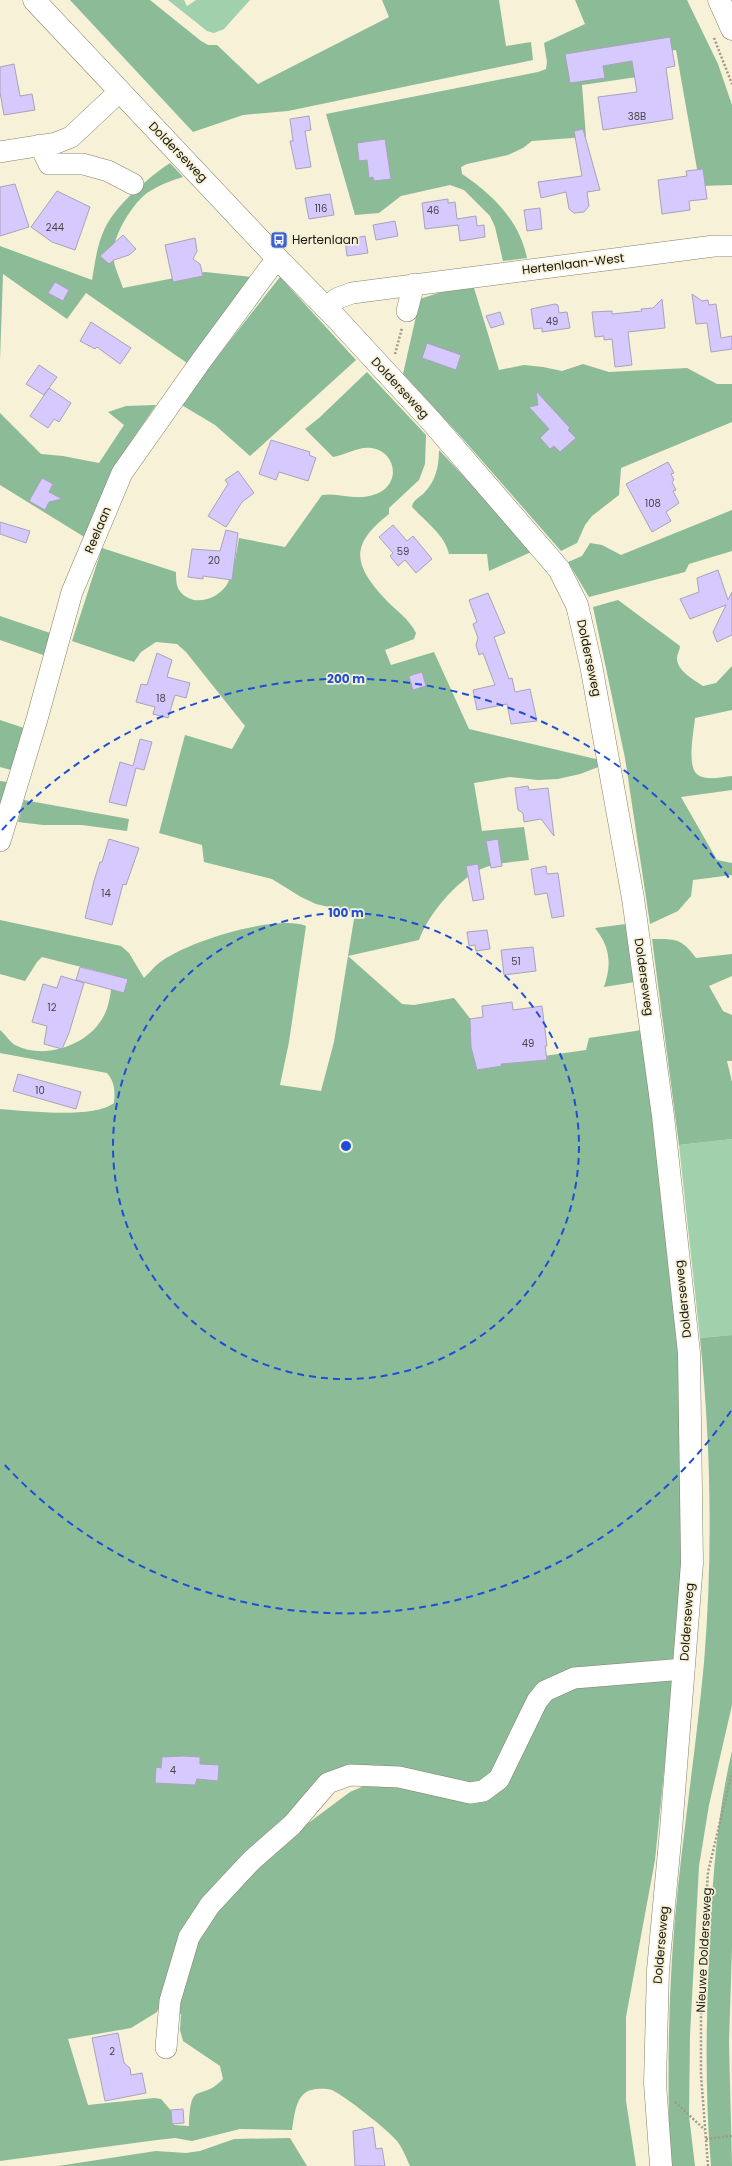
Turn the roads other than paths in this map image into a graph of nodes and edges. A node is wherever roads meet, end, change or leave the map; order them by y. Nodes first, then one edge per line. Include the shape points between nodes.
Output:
1 (34, 0) edge
2 (719, 0) edge
3 (723, 32) edge
4 (120, 91) junction
5 (40, 145) junction
6 (0, 152) edge
7 (133, 184) dead end
8 (732, 246) edge
9 (277, 258) junction
10 (414, 284) junction
11 (326, 307) junction
12 (407, 311) road end
13 (0, 842) edge
14 (684, 1669) junction
15 (166, 2048) dead end
16 (661, 2166) edge

1 - 4 main road, Dolderseweg
2 - 3 main road
4 - 5 street via 71,137
4 - 9 main road, Dolderseweg
5 - 6 street
5 - 7 street via 50,164 83,164 108,171
8 - 10 street, Hertenlaan-West via 714,246
9 - 11 main road, Dolderseweg
9 - 13 street, Reelaan via 122,473 72,592
10 - 11 street, Hertenlaan-West via 352,292
10 - 12 street
11 - 14 main road, Dolderseweg via 432,422 559,569 577,605 591,665 633,898 663,1116 689,1353 692,1563
14 - 15 street via 574,1678 545,1692 533,1707 499,1779 483,1791 470,1793 399,1777 350,1775 328,1783 292,1825 252,1860 210,1905 189,1937 170,2001
14 - 16 main road, Dolderseweg via 658,1970 655,2084

